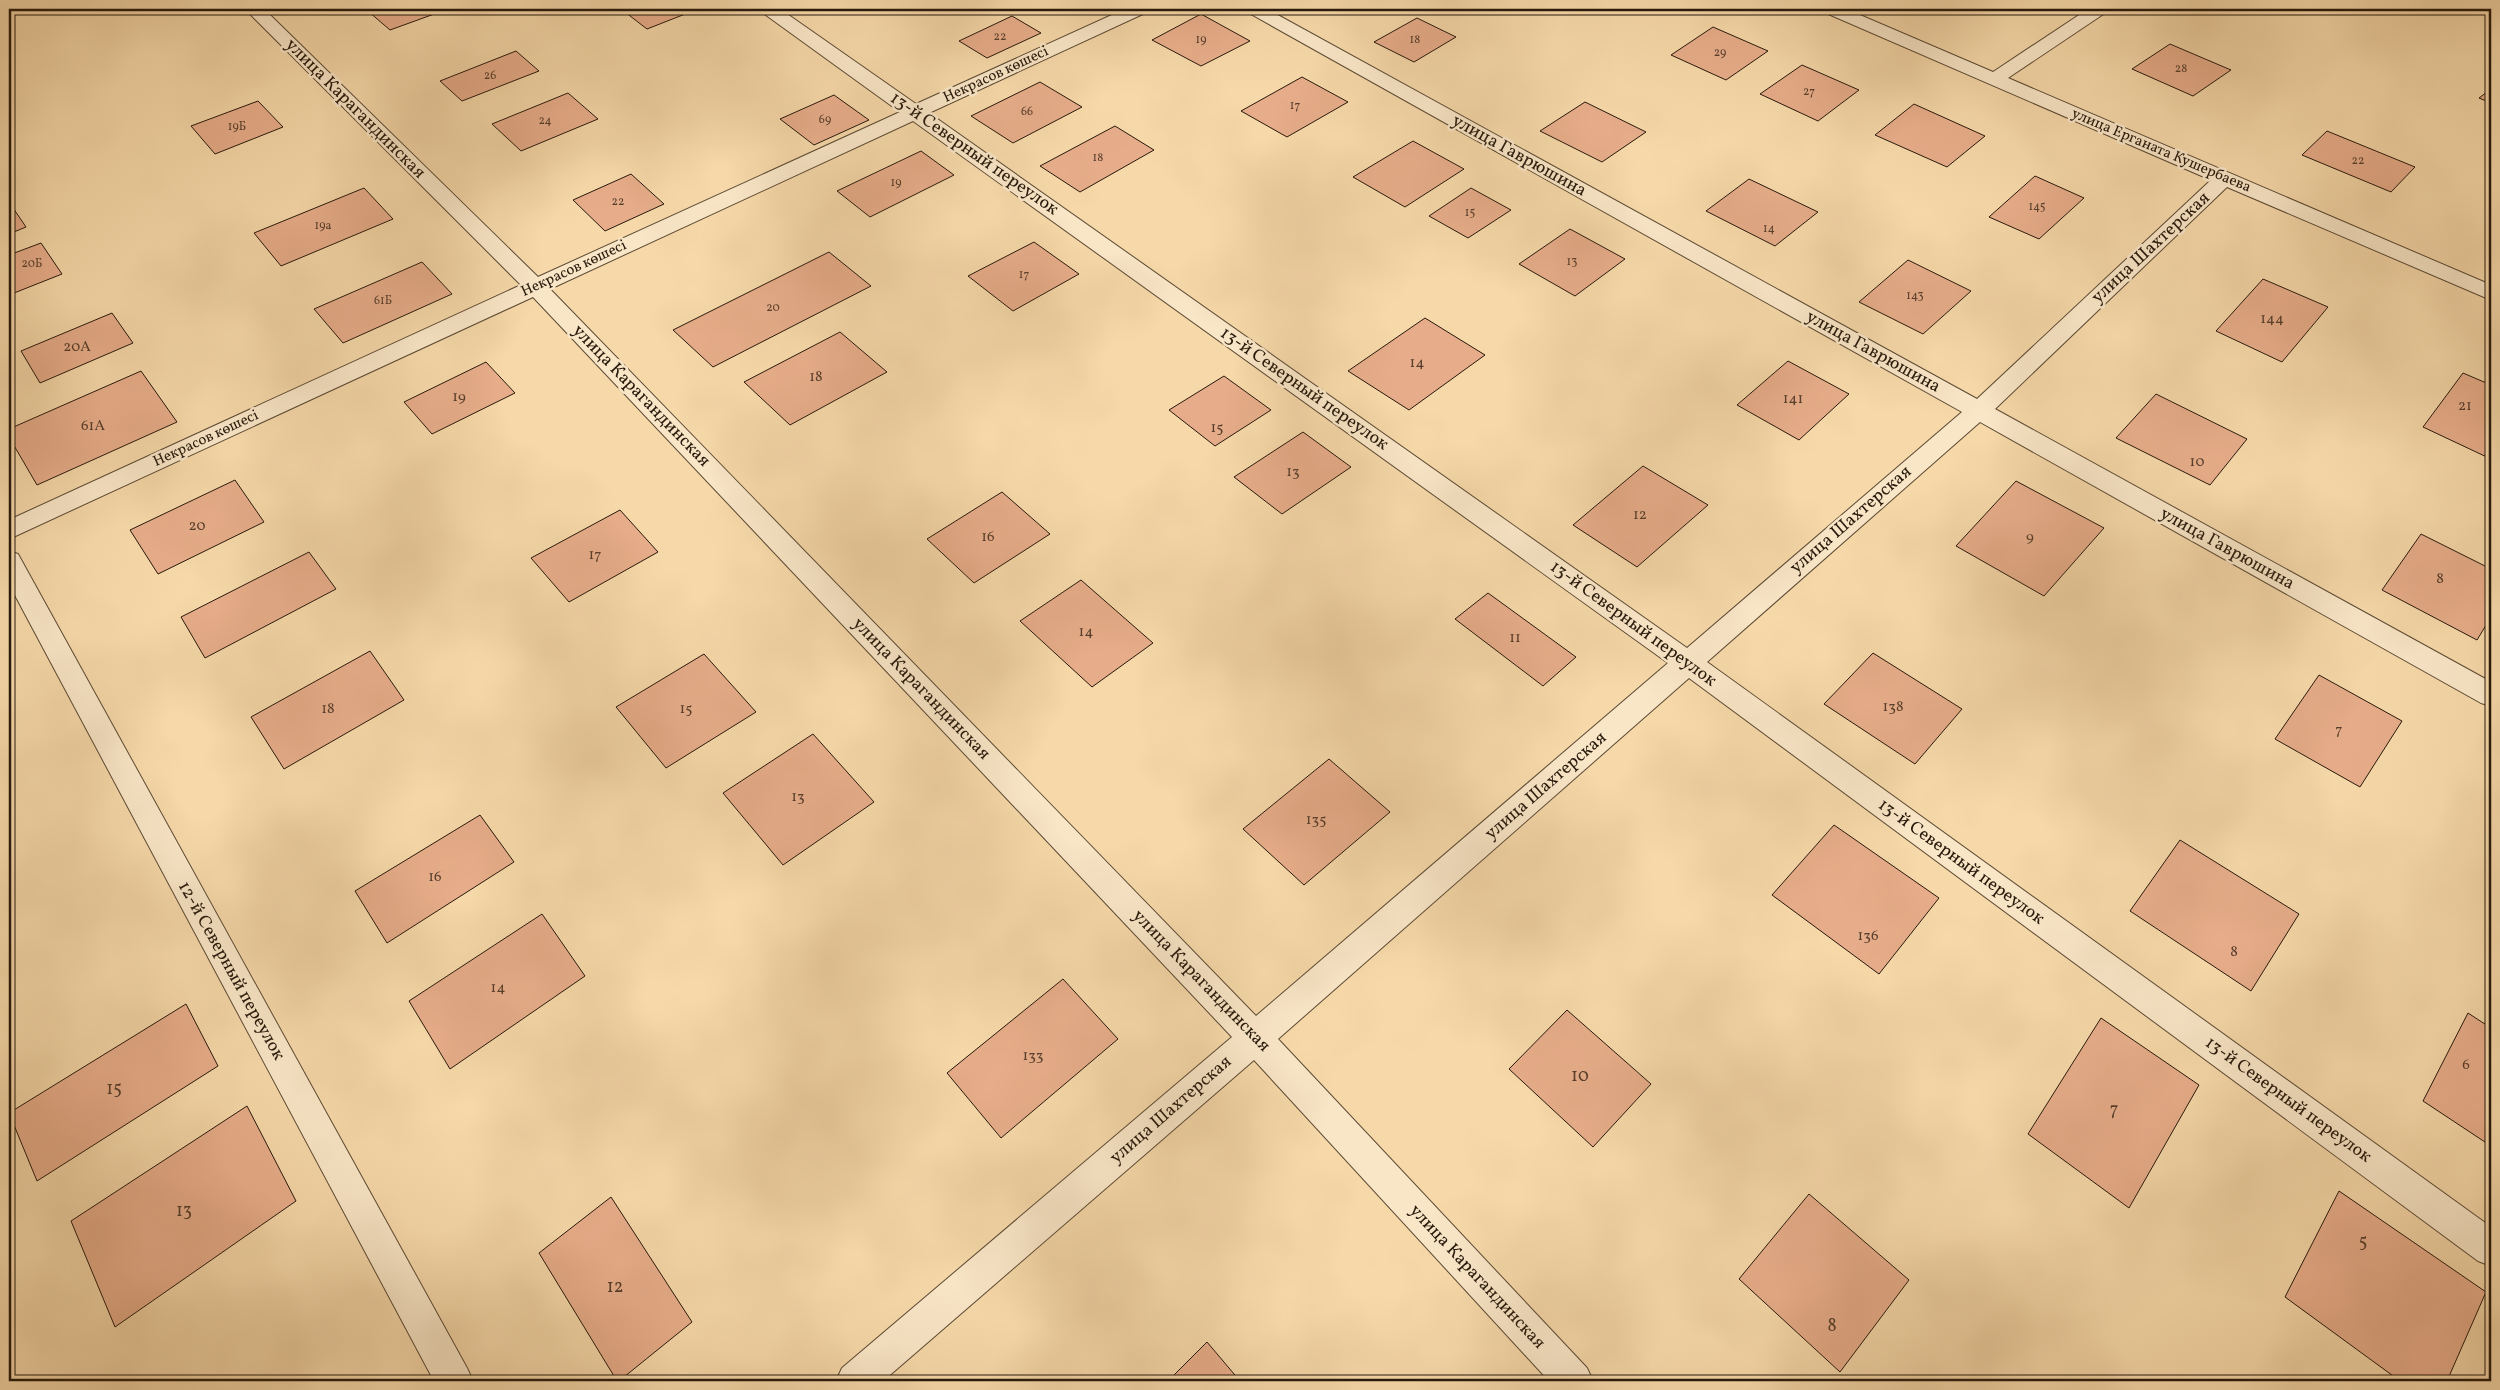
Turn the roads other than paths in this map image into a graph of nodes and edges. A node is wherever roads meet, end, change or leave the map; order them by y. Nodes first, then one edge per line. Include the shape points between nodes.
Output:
1 (254, 9) edge
2 (769, 9) edge
3 (1139, 9) edge
4 (1255, 9) edge
5 (1832, 9) edge
6 (2099, 9) edge
7 (1995, 79) junction
8 (915, 112) junction
9 (2224, 178) junction
10 (536, 287) junction
11 (2491, 293) edge
12 (1978, 410) junction
13 (9, 530) edge
14 (9, 561) edge
15 (1688, 663) junction
16 (2491, 695) edge
17 (1255, 1038) junction
18 (2491, 1248) edge
19 (454, 1381) edge
20 (855, 1381) edge
21 (1574, 1381) edge

1 - 10 street, улица Карагандинская
2 - 8 street, 13-й Северный переулок
3 - 8 street, Некрасов көшесі
4 - 12 street, улица Гаврюшина
5 - 7 street, улица Ерганата Кушербаева
6 - 7 street
7 - 9 street, улица Ерганата Кушербаева
8 - 10 street, Некрасов көшесі
8 - 15 street, 13-й Северный переулок
9 - 11 street, улица Ерганата Кушербаева
9 - 12 street, улица Шахтерская
10 - 13 street, Некрасов көшесі
10 - 17 street, улица Карагандинская
12 - 15 street, улица Шахтерская
12 - 16 street, улица Гаврюшина
14 - 19 street, 12-й Северный переулок
15 - 17 street, улица Шахтерская
15 - 18 street, 13-й Северный переулок
17 - 20 street, улица Шахтерская
17 - 21 street, улица Карагандинская

